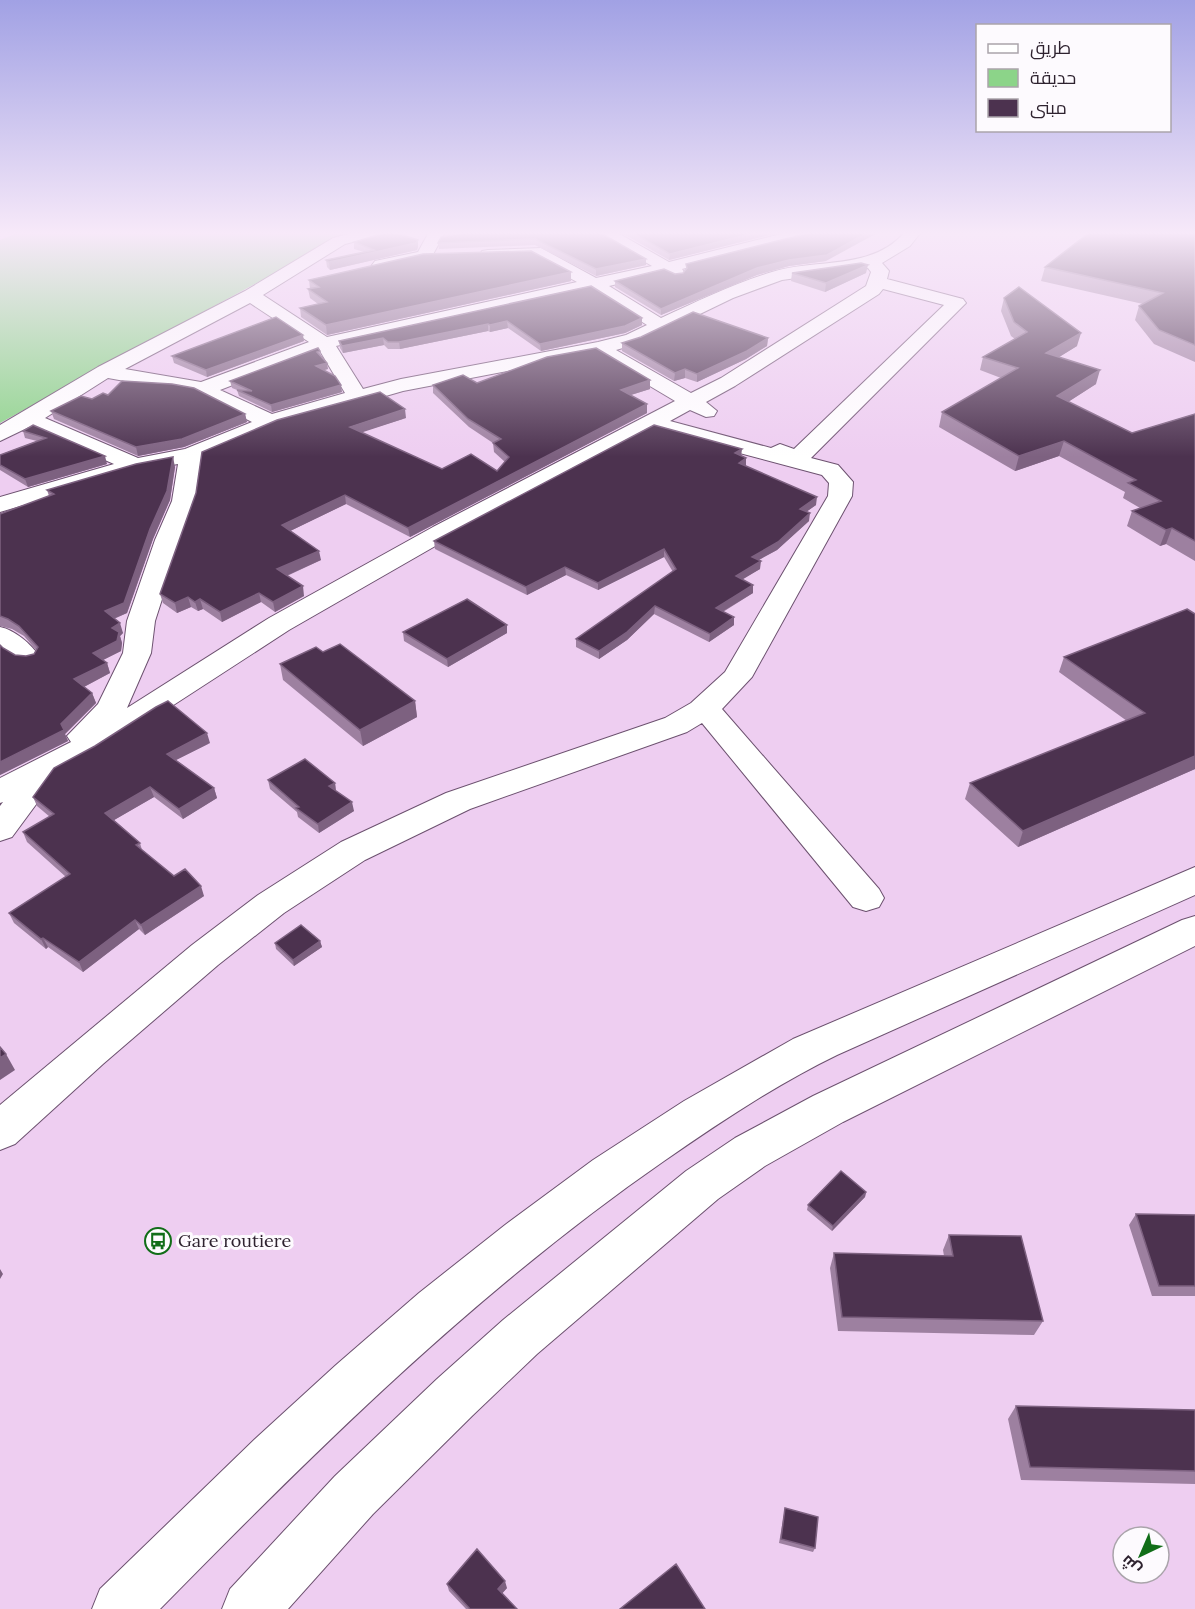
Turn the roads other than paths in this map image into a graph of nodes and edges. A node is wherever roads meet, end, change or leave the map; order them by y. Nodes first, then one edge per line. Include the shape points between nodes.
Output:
1 (228, 307) edge
2 (269, 307) edge
3 (492, 307) edge
4 (631, 307) edge
5 (700, 307) edge
6 (848, 307) edge
7 (953, 307) edge
8 (661, 326) junction
9 (324, 343) junction
10 (599, 348) junction
11 (105, 371) junction
12 (203, 389) junction
13 (358, 397) junction
14 (691, 403) junction
15 (28, 419) junction
16 (270, 422) junction
17 (652, 423) junction
18 (0, 434) edge
19 (192, 455) junction
20 (796, 460) junction
21 (135, 465) junction
22 (0, 505) edge
23 (0, 635) edge
24 (26, 657) edge
25 (706, 709) junction
26 (47, 769) junction
27 (0, 792) edge
28 (0, 829) edge
29 (1195, 880) edge
30 (866, 898) dead end
31 (1195, 930) edge
32 (0, 1131) edge
33 (120, 1609) edge
34 (250, 1609) edge

1 - 11 street
2 - 9 street
3 - 9 street
4 - 8 street
5 - 8 street
6 - 14 street
7 - 20 street
8 - 10 street
9 - 12 street
9 - 13 street
10 - 13 street via 401,385
10 - 14 street
11 - 12 street
11 - 15 street
12 - 16 street
13 - 16 street
14 - 17 street
14 - 20 street
15 - 18 street
15 - 21 street
16 - 19 street
17 - 20 street
17 - 26 street via 442,532 279,624
19 - 21 street
19 - 26 street via 184,501 141,621 137,653 111,709
20 - 25 street via 837,475 840,496 737,677
21 - 22 street
23 - 24 street
25 - 30 street
25 - 32 street via 633,742 458,801 353,851 271,904 205,955
26 - 27 street
26 - 28 street
29 - 33 street via 794,1057 664,1137 575,1200 437,1311 296,1436
31 - 34 street via 828,1108 750,1152 702,1185 455,1397 354,1495

